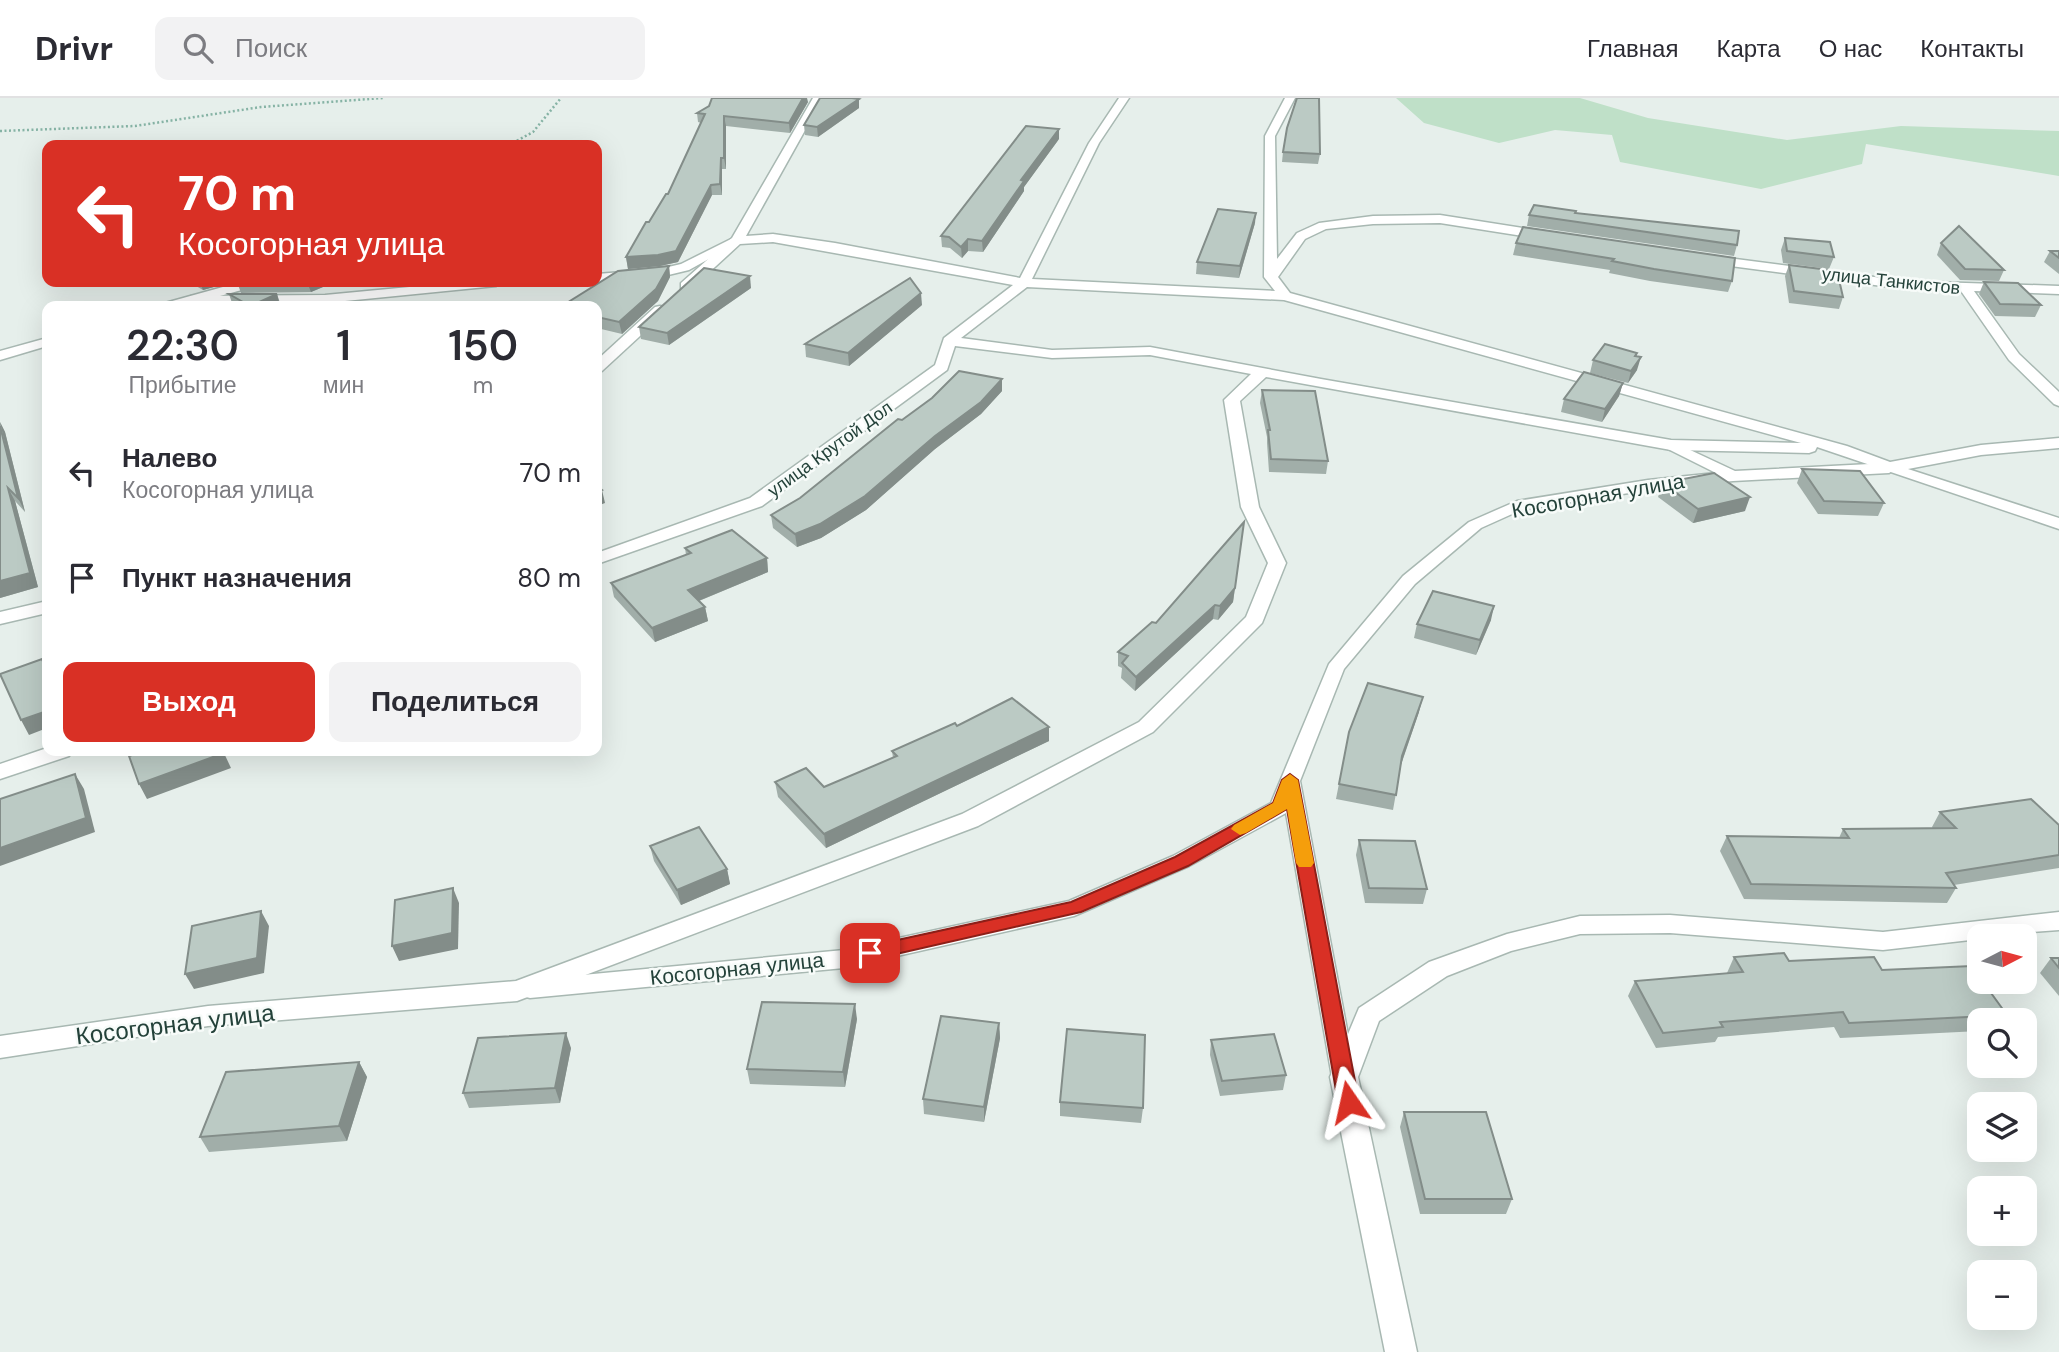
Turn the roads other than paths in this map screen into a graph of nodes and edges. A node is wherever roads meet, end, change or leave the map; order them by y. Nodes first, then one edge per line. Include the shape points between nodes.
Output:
1 (818, 98) edge
2 (1124, 98) edge
3 (1290, 98) edge
4 (1561, 238) edge
5 (737, 240) junction
6 (1697, 258) edge
7 (602, 278) edge
8 (1271, 278) junction
9 (1024, 283) junction
10 (237, 287) edge
11 (446, 287) edge
12 (1966, 289) junction
13 (2059, 290) edge
14 (1285, 296) junction
15 (191, 300) junction
16 (188, 301) edge
17 (949, 341) junction
18 (42, 343) edge
19 (0, 356) edge
20 (602, 363) edge
21 (1262, 372) junction
22 (2059, 401) edge
23 (2059, 443) edge
24 (1671, 445) junction
25 (1841, 449) junction
26 (1981, 450) junction
27 (1889, 468) junction
28 (1733, 476) junction
29 (1992, 502) junction
30 (2059, 524) edge
31 (602, 557) edge
32 (42, 608) edge
33 (0, 618) edge
34 (46, 756) edge
35 (0, 772) edge
36 (1290, 780) junction
37 (2059, 921) edge
38 (517, 990) junction
39 (0, 1047) edge
40 (1343, 1077) junction
41 (1401, 1352) edge

1 - 5 street
2 - 9 street, улица Крутой Дол via 1094,143
3 - 8 street via 1270,136
4 - 8 street via 1440,219 1323,226 1301,236
5 - 7 lane via 685,267
5 - 9 street via 773,238 835,247
5 - 20 street
6 - 12 street, улица Танкистов
8 - 14 street
9 - 14 street, Косогорная улица
9 - 17 street, улица Крутой Дол
10 - 15 street
11 - 15 lane via 326,299
12 - 13 street, улица Танкистов
12 - 22 street via 2014,357
14 - 25 street, Косогорная улица
15 - 16 street
17 - 21 street, Косогорная улица via 1052,354 1150,351
17 - 31 street, улица Крутой Дол via 942,367 756,502
18 - 19 street
21 - 24 street, Косогорная улица
21 - 38 street, Косогорная улица via 1232,400 1250,506 1277,563 1255,620 1146,727 970,820
23 - 26 street
24 - 25 street, Косогорная улица
24 - 28 lane
25 - 27 street, Косогорная улица
26 - 27 street
26 - 29 street via 1962,459 1957,469
27 - 28 lane, Косогорная улица
27 - 29 street, Косогорная улица
28 - 36 lane, Косогорная улица via 1517,506 1475,525 1409,580 1335,668
29 - 30 street, Косогорная улица
32 - 33 street
34 - 35 street
36 - 38 lane, Косогорная улица via 1280,807 1181,861 1074,908 844,959
36 - 40 lane
37 - 40 street via 1883,942 1670,924 1580,925 1507,943 1438,969 1368,1015
38 - 39 street, Косогорная улица via 208,1016
40 - 41 street

